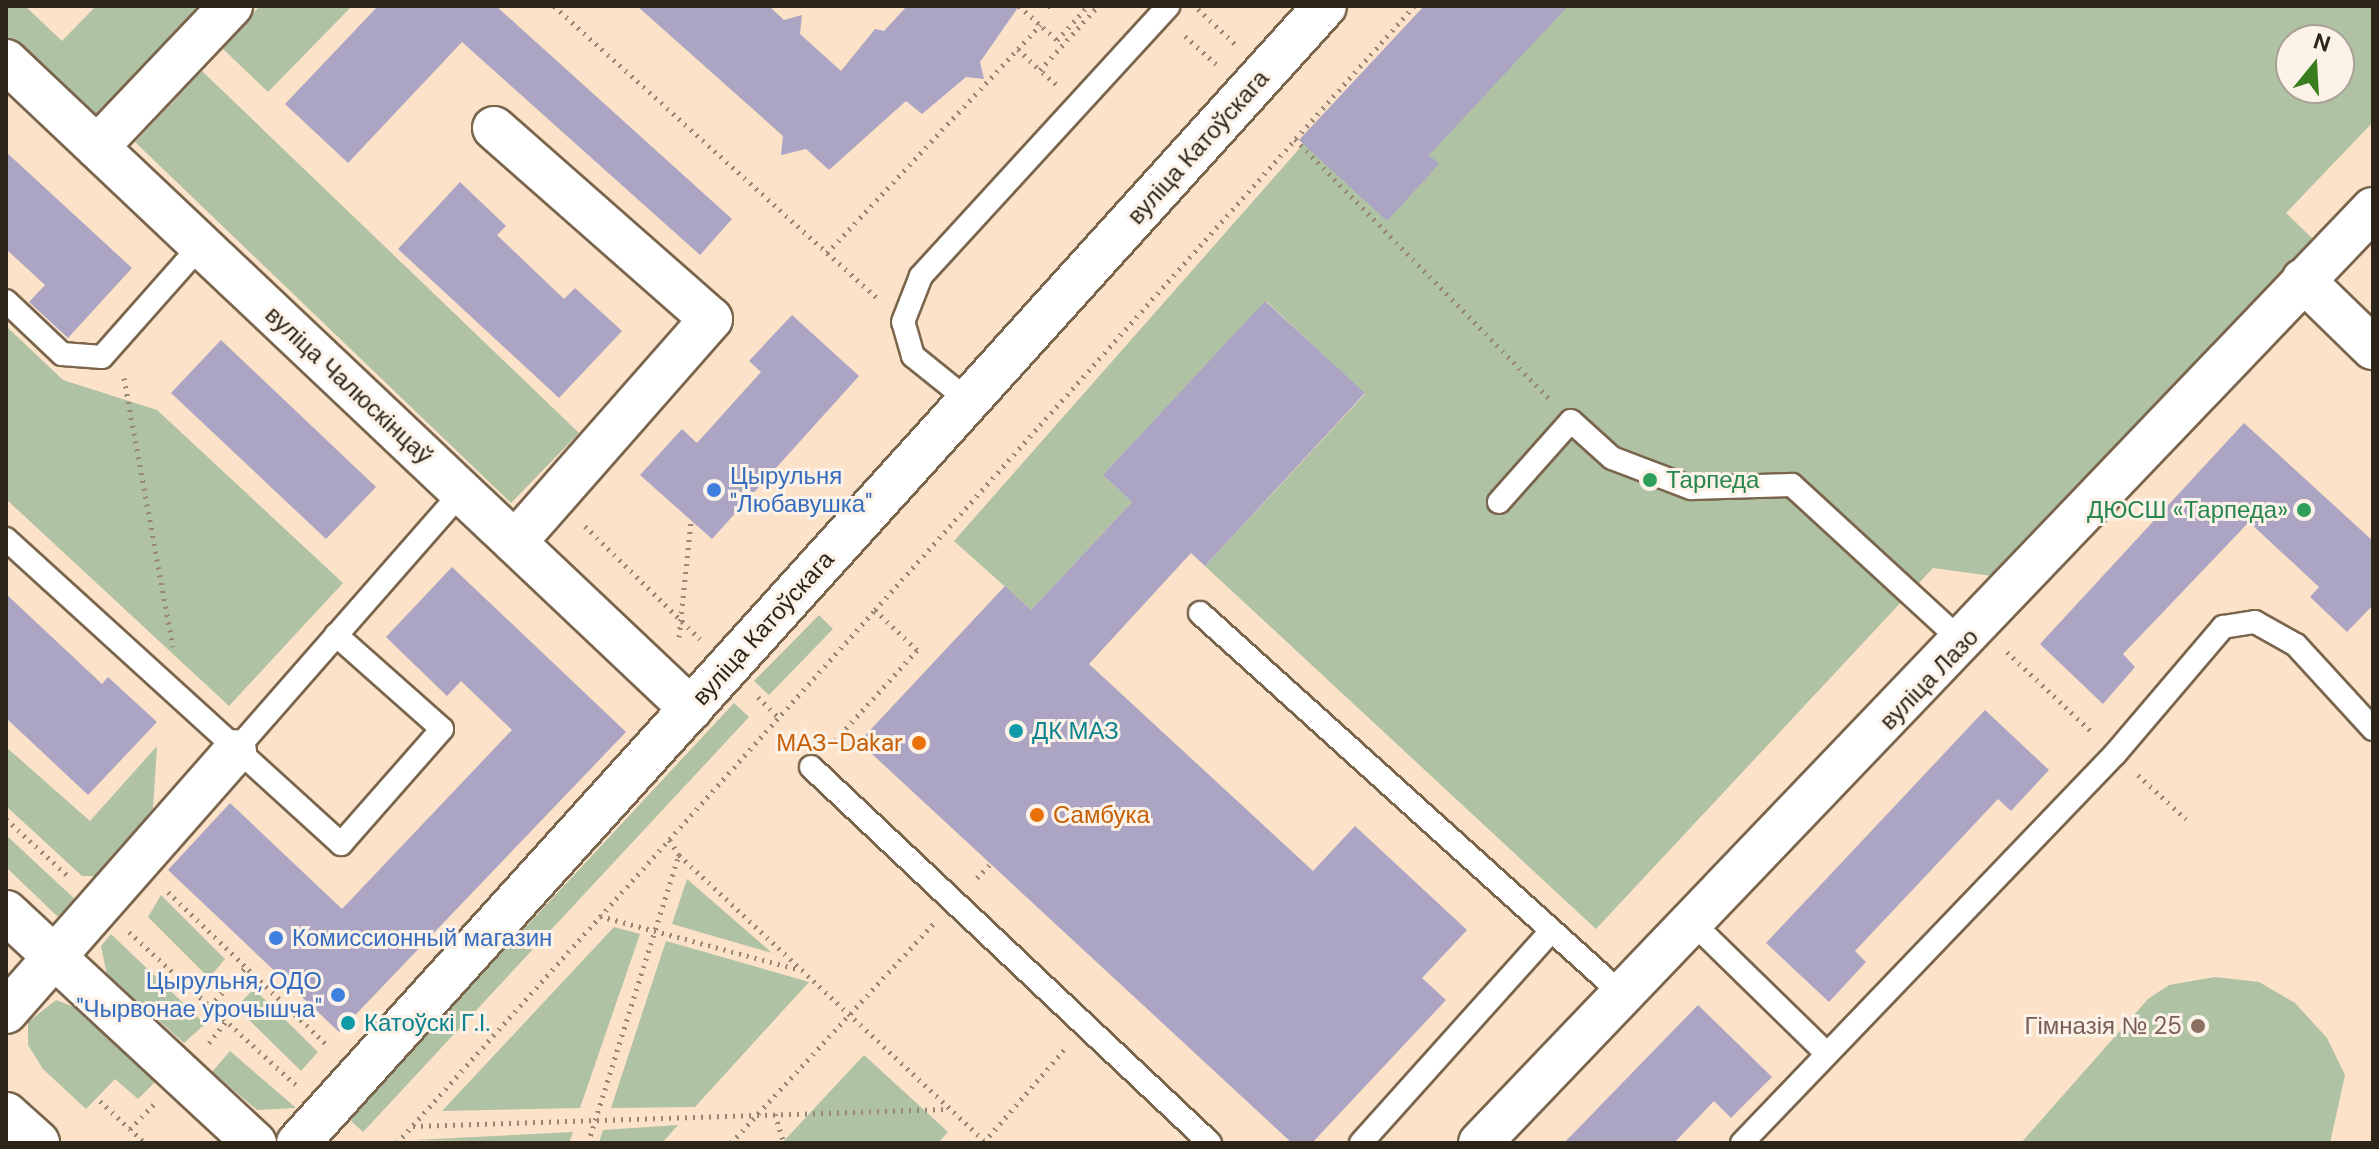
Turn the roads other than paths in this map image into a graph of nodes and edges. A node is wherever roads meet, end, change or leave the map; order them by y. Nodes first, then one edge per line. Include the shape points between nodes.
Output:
1 (231, 6) edge
2 (1325, 6) edge
3 (1164, 10) edge
4 (6, 61) edge
5 (494, 128) dead end
6 (97, 147) junction
7 (2373, 209) edge
8 (201, 245) junction
9 (2303, 280) junction
10 (6, 301) edge
11 (2373, 348) edge
12 (969, 401) junction
13 (457, 497) dead end
14 (1499, 502) dead end
15 (6, 539) edge
16 (515, 542) junction
17 (1200, 613) dead end
18 (336, 635) junction
19 (1972, 635) junction
20 (683, 702) junction
21 (2373, 729) edge
22 (235, 751) junction
23 (811, 767) dead end
24 (6, 912) edge
25 (1693, 923) junction
26 (1551, 931) junction
27 (55, 957) junction
28 (1623, 995) junction
29 (6, 1012) edge
30 (1824, 1051) junction
31 (6, 1115) edge
32 (37, 1143) edge
33 (255, 1143) edge
34 (298, 1143) edge
35 (1210, 1143) edge
36 (1361, 1143) edge
37 (1480, 1143) edge
38 (1742, 1143) edge

1 - 6 street
2 - 12 street, вуліца Катоўскага
3 - 12 lane via 921,276 903,322 913,356
4 - 6 street, вуліца Чалюскінцаў
5 - 16 street via 711,319
6 - 8 street, вуліца Чалюскінцаў
7 - 9 street, вуліца Лазо
8 - 10 lane via 119,345 102,357 62,354
8 - 16 street, вуліца Чалюскінцаў
9 - 11 street
9 - 19 street, вуліца Лазо
12 - 20 street, вуліца Катоўскага via 728,667
13 - 18 lane
14 - 19 lane via 1571,421 1612,458 1691,488 1792,485
15 - 22 lane
16 - 20 street, вуліца Чалюскінцаў
17 - 26 lane
18 - 22 lane
18 - 22 lane via 442,729 341,844
19 - 25 street, вуліца Лазо
20 - 34 street, вуліца Катоўскага
21 - 30 lane via 2296,645 2255,622 2223,627 2115,754
22 - 27 street via 116,910
23 - 35 lane
24 - 27 street
25 - 28 street, вуліца Лазо
25 - 30 lane
26 - 28 lane
26 - 36 lane
27 - 29 street
27 - 33 street
28 - 37 street, вуліца Лазо
30 - 38 lane
31 - 32 main road

